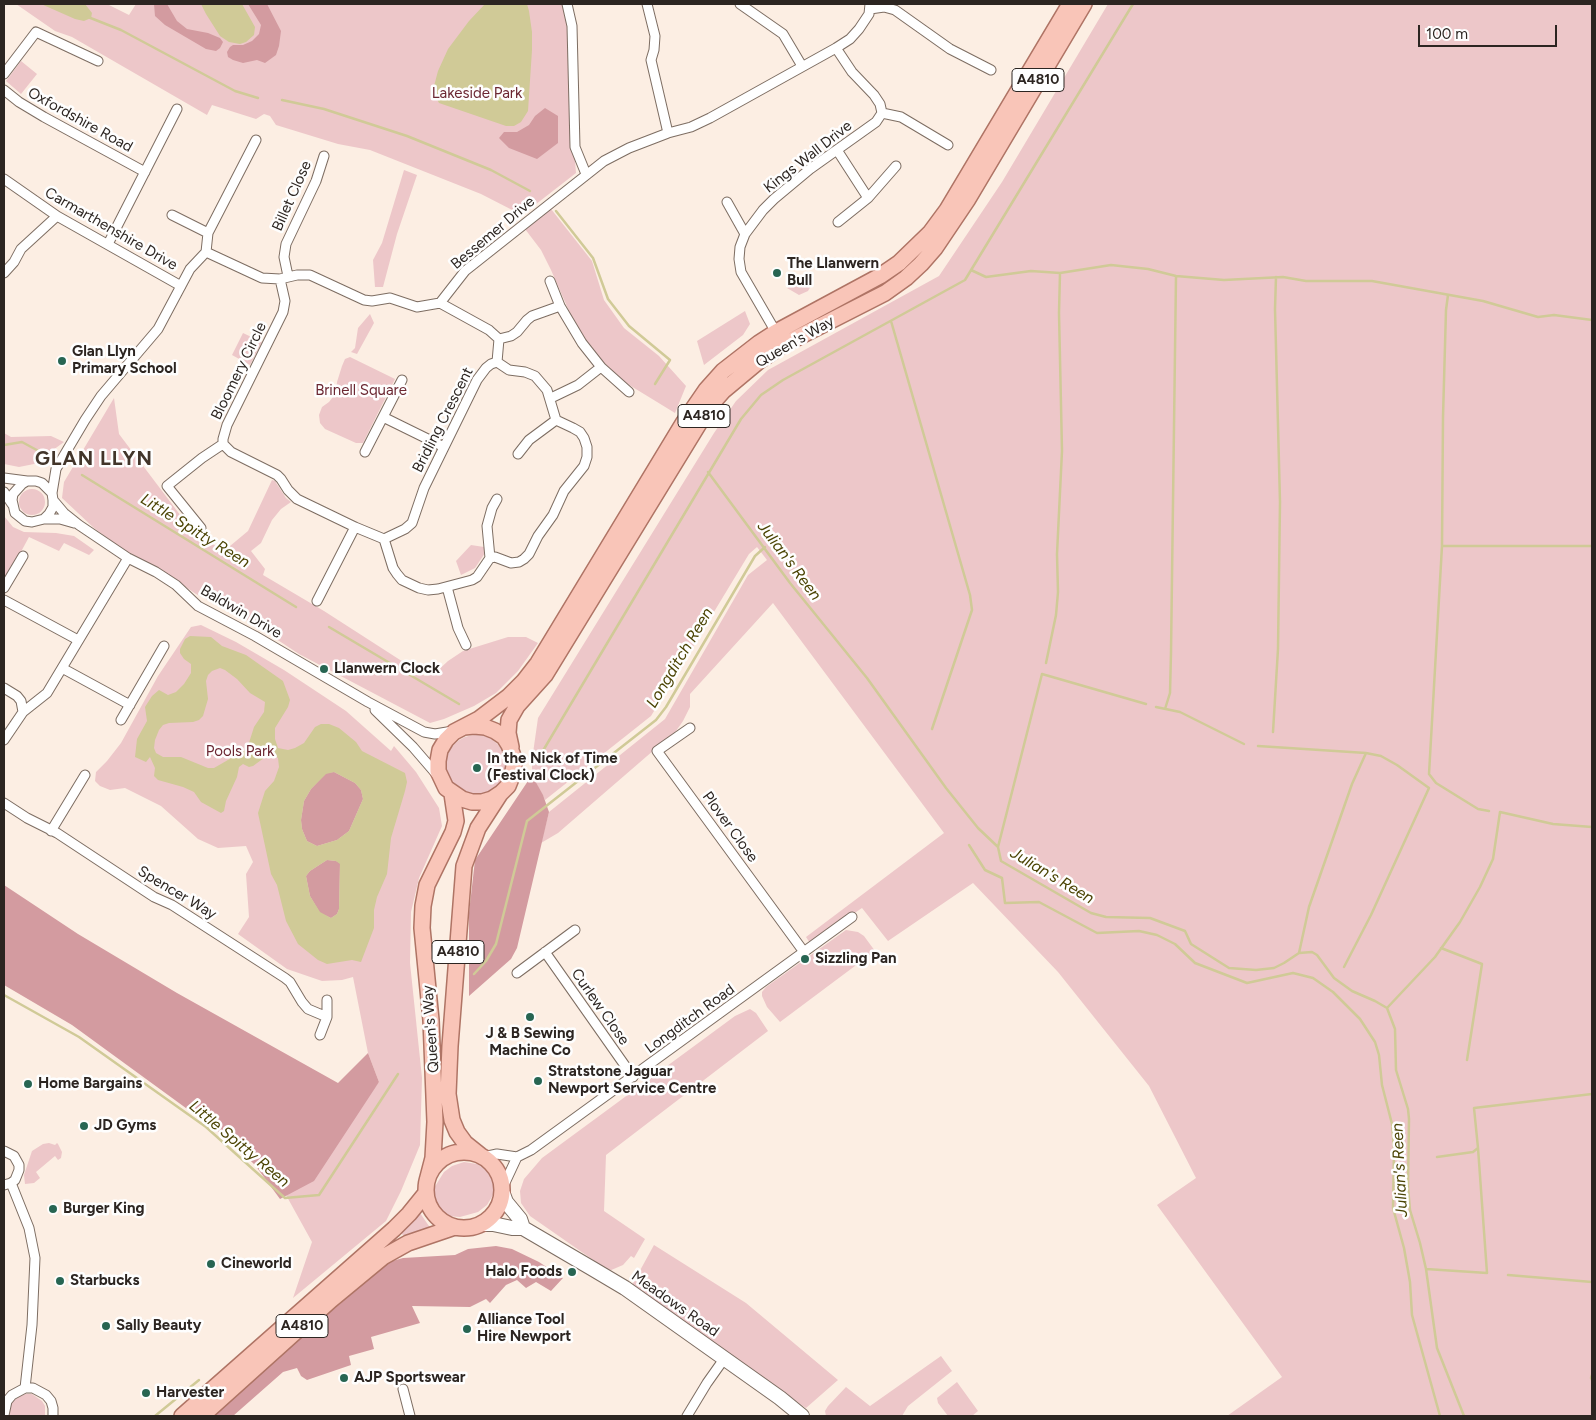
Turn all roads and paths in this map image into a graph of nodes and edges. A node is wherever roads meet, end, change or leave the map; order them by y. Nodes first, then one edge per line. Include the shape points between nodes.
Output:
1 (567, 4) edge
2 (646, 4) edge
3 (740, 4) edge
4 (1070, 4) edge
5 (1084, 4) edge
6 (870, 6) edge
7 (836, 48) junction
8 (98, 61) dead end
9 (802, 66) junction
10 (991, 70) dead end
11 (4, 74) edge
12 (4, 90) edge
13 (177, 109) dead end
14 (882, 113) junction
15 (668, 133) junction
16 (256, 140) dead end
17 (948, 145) dead end
18 (837, 150) junction
19 (324, 156) dead end
20 (896, 166) dead end
21 (145, 172) junction
22 (586, 174) junction
23 (4, 179) edge
24 (868, 198) junction
25 (727, 202) dead end
26 (172, 215) dead end
27 (57, 216) junction
28 (838, 222) dead end
29 (208, 233) junction
30 (746, 234) junction
31 (108, 244) junction
32 (206, 252) junction
33 (4, 273) edge
34 (284, 278) junction
35 (550, 281) dead end
36 (181, 286) junction
37 (440, 302) junction
38 (560, 306) junction
39 (499, 339) junction
40 (780, 339) junction
41 (497, 362) junction
42 (600, 367) junction
43 (402, 380) dead end
44 (629, 392) dead end
45 (551, 398) junction
46 (383, 417) junction
47 (556, 420) junction
48 (223, 444) junction
49 (444, 447) junction
50 (365, 452) dead end
51 (518, 454) dead end
52 (56, 469) junction
53 (4, 478) edge
54 (31, 481) junction
55 (4, 492) edge
56 (53, 497) junction
57 (497, 499) dead end
58 (12, 504) junction
59 (44, 519) junction
60 (79, 525) junction
61 (355, 527) junction
62 (201, 528) dead end
63 (384, 539) junction
64 (23, 556) dead end
65 (128, 558) junction
66 (490, 558) junction
67 (448, 587) junction
68 (4, 588) edge
69 (4, 600) edge
70 (317, 601) dead end
71 (78, 640) junction
72 (466, 645) dead end
73 (164, 646) dead end
74 (62, 668) junction
75 (4, 688) edge
76 (368, 702) junction
77 (130, 705) junction
78 (24, 712) junction
79 (121, 720) dead end
80 (690, 728) dead end
81 (461, 729) junction
82 (4, 740) edge
83 (513, 756) junction
84 (85, 775) dead end
85 (442, 781) junction
86 (501, 793) junction
87 (452, 794) junction
88 (4, 803) edge
89 (52, 830) junction
90 (852, 917) dead end
91 (575, 930) dead end
92 (545, 952) junction
93 (804, 952) junction
94 (517, 973) dead end
95 (327, 1000) dead end
96 (327, 1017) junction
97 (320, 1035) dead end
98 (633, 1077) junction
99 (4, 1151) edge
100 (481, 1156) junction
101 (517, 1157) junction
102 (7, 1184) edge
103 (427, 1188) junction
104 (503, 1191) junction
105 (482, 1224) junction
106 (455, 1228) junction
107 (523, 1228) junction
108 (724, 1359) junction
109 (25, 1388) junction
110 (403, 1389) dead end
111 (4, 1416) edge
112 (54, 1416) edge
113 (182, 1416) edge
114 (202, 1416) edge
115 (410, 1416) edge
116 (687, 1416) edge
117 (802, 1416) edge

1 - 22 street via 572,26 575,147
2 - 15 street via 655,36 651,60
3 - 9 street via 783,34
4 - 40 main road, Queen's Way / A4810 via 947,210 930,233 899,263
5 - 40 main road, Queen's Way / A4810 via 968,199 930,254 885,294
6 - 7 street, Bessemer Drive via 867,19 855,34
6 - 10 street via 895,10 945,46
7 - 9 street, Bessemer Drive
7 - 14 street via 852,72 874,95
8 - 11 street via 36,32
9 - 15 street, Bessemer Drive via 710,118
12 - 21 street, Oxfordshire Road
13 - 21 street
14 - 17 street via 901,117
14 - 18 street, Kings Wall Drive via 876,122
15 - 22 street, Bessemer Drive via 616,154
16 - 29 street
18 - 24 street
18 - 30 street, Kings Wall Drive via 774,199
19 - 34 street, Billet Close via 316,182 286,244
20 - 24 street
21 - 31 street
22 - 37 street, Bessemer Drive via 465,271
23 - 27 street, Carmarthenshire Drive
24 - 28 street
25 - 30 street
26 - 29 street
27 - 31 street, Carmarthenshire Drive
27 - 33 street via 22,249
29 - 32 street
30 - 40 street, Kings Wall Drive via 740,246 741,272
31 - 36 street, Carmarthenshire Drive
32 - 34 street via 262,278
32 - 36 street via 190,269
34 - 37 street via 310,275 364,300 390,298 417,307
34 - 48 street, Bloomery Circle via 283,312 227,425
35 - 38 street
36 - 52 street via 158,329 102,396
37 - 39 street
38 - 39 street via 532,316 517,332
38 - 42 street
39 - 41 street
40 - 81 main road, Queen's Way / A4810 via 723,371 706,390 538,663 508,697
40 - 83 main road, Queen's Way / A4810 via 709,407 545,675 509,720
41 - 45 street via 509,370 534,376
41 - 49 street, Bridling Crescent via 481,373
42 - 44 street
42 - 45 street via 578,385
43 - 46 street
45 - 47 street
46 - 49 street
46 - 50 street
47 - 51 street via 529,440
47 - 66 street via 574,428 584,438 587,457 584,466 564,491 553,515 524,559 511,563
48 - 61 street, Bloomery Circle via 231,452 277,476 297,498
48 - 62 street via 167,486
49 - 63 street, Bridling Crescent via 424,488 412,523
52 - 54 street
52 - 56 street
53 - 54 street
54 - 56 street via 42,483
54 - 58 street via 17,488
55 - 58 street
56 - 59 street via 53,507
56 - 60 street via 64,513
57 - 66 street via 487,526
58 - 59 street via 15,513 25,521
59 - 60 street via 60,519
60 - 65 street, Baldwin Drive
61 - 63 street
61 - 70 street
63 - 67 street via 393,568 402,580 428,590
64 - 68 street
65 - 71 street
65 - 76 street, Baldwin Drive via 170,581 198,606
66 - 67 street via 476,577
67 - 72 street via 458,628
69 - 71 street
71 - 74 street
73 - 77 street
74 - 77 street
74 - 78 street via 47,693
75 - 78 street via 17,696
76 - 81 street via 424,732 435,734
76 - 85 street
77 - 79 street
78 - 82 street
80 - 93 street, Plover Close via 657,751
81 - 83 main road via 480,726 495,731 510,745
81 - 85 main road, Queen's Way via 446,740 440,750 438,766
83 - 86 main road, Queen's Way via 512,776
84 - 89 street
85 - 87 main road, Queen's Way
86 - 87 main road via 482,802 472,802
86 - 100 main road, Queen's Way / A4810 via 478,828 464,866 450,1046 448,1094 452,1120 465,1143
87 - 103 main road, Queen's Way / A4810 via 456,822 427,884 423,906 435,1122
88 - 89 street, Spencer Way
89 - 96 street, Spencer Way via 154,898 172,905 285,978 308,1009
90 - 93 street, Longditch Road
91 - 92 street
92 - 94 street
92 - 98 street, Curlew Close
93 - 98 street, Longditch Road
95 - 96 street
96 - 97 street
98 - 101 street, Longditch Road
99 - 102 street via 14,1156 19,1165 18,1175
100 - 101 street
100 - 103 main road via 461,1152 449,1155 435,1166
100 - 104 main road via 493,1164 500,1175
101 - 104 street
102 - 109 street via 28,1223 35,1258
103 - 106 main road via 429,1205 435,1215
103 - 113 main road, A4810 via 394,1229
104 - 105 main road via 496,1211
104 - 107 street, Meadows Road via 506,1202
105 - 106 main road
105 - 107 street, Meadows Road
106 - 114 main road, A4810 via 408,1243 383,1257
107 - 108 street, Meadows Road via 624,1288
108 - 116 street
108 - 117 street, Meadows Road
109 - 111 street via 12,1394
109 - 112 street via 33,1388 46,1395
110 - 115 street

